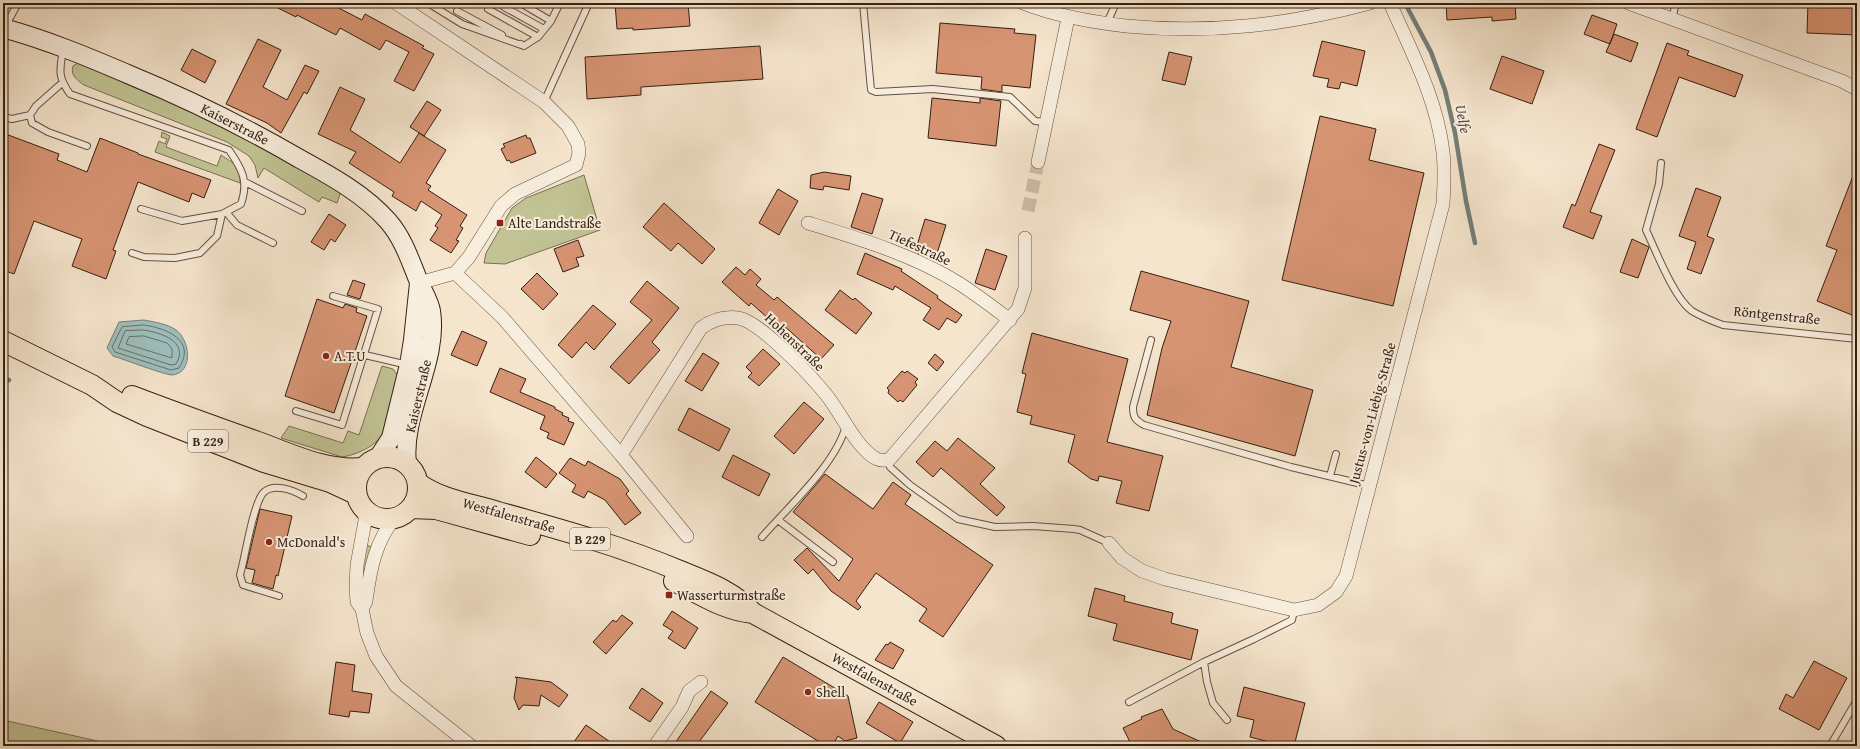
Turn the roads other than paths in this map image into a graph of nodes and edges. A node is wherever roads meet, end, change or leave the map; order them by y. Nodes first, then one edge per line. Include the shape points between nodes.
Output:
1 (18, 3) edge
2 (396, 3) edge
3 (428, 3) edge
4 (560, 3) edge
5 (589, 3) edge
6 (863, 3) edge
7 (1023, 3) edge
8 (1116, 3) edge
9 (1370, 3) edge
10 (1390, 3) edge
11 (1628, 3) edge
12 (1676, 3) edge
13 (524, 5) dead end
14 (504, 7) dead end
15 (488, 8) dead end
16 (457, 11) dead end
17 (1068, 18) junction
18 (1672, 19) junction
19 (551, 21) junction
20 (1106, 24) junction
21 (4, 29) edge
22 (544, 29) junction
23 (538, 37) junction
24 (524, 46) junction
25 (64, 47) junction
26 (62, 83) junction
27 (1857, 89) edge
28 (544, 102) junction
29 (30, 115) junction
30 (3, 117) edge
31 (1046, 122) junction
32 (87, 146) dead end
33 (1038, 162) tunnel mouth
34 (1661, 163) dead end
35 (245, 182) junction
36 (142, 209) dead end
37 (302, 211) dead end
38 (224, 213) junction
39 (808, 223) dead end
40 (1025, 238) dead end
41 (273, 242) dead end
42 (132, 253) dead end
43 (455, 273) junction
44 (419, 283) junction
45 (333, 296) dead end
46 (1010, 320) junction
47 (1857, 339) edge
48 (1151, 340) dead end
49 (3, 341) edge
50 (364, 354) junction
51 (417, 367) junction
52 (92, 385) junction
53 (296, 411) dead end
54 (846, 424) junction
55 (1336, 454) dead end
56 (621, 455) junction
57 (889, 460) junction
58 (370, 463) junction
59 (407, 464) junction
60 (1330, 476) junction
61 (418, 483) junction
62 (1370, 486) junction
63 (303, 496) dead end
64 (361, 502) junction
65 (403, 513) junction
66 (778, 520) junction
67 (687, 536) dead end
68 (762, 537) dead end
69 (1109, 543) joint
70 (833, 562) dead end
71 (279, 596) dead end
72 (362, 609) junction
73 (1294, 610) junction
74 (753, 613) junction
75 (1204, 662) junction
76 (701, 682) dead end
77 (1857, 700) edge
78 (1129, 702) dead end
79 (1227, 720) dead end
80 (471, 746) edge
81 (655, 746) edge
82 (996, 746) edge
83 (1830, 746) edge

1 - 21 lane
2 - 28 street
3 - 24 lane via 462,24
4 - 19 lane
5 - 28 lane
6 - 31 lane via 871,90 876,92 933,89 1010,98 1035,120
7 - 17 street
8 - 20 lane
9 - 20 street via 1306,19 1243,28 1210,30
10 - 62 street, Justus-von-Liebig-Straße via 1427,87 1439,126 1444,154 1444,204
11 - 18 street
12 - 18 lane
13 - 19 lane
14 - 22 lane
15 - 23 lane
16 - 24 lane
17 - 20 street
17 - 31 street
18 - 27 street via 1835,78
19 - 22 lane
21 - 25 main road, Kaiserstraße
22 - 23 lane
23 - 24 lane
25 - 26 lane via 60,75
25 - 44 main road, Kaiserstraße via 166,90 228,120 349,188 388,221 407,251
26 - 29 lane via 36,106
26 - 35 lane via 70,94 228,150 241,168
28 - 43 street via 568,126 578,144 576,165 515,194 502,206 470,257
29 - 30 lane via 12,119
29 - 32 lane via 32,123 48,132
31 - 33 street
34 - 47 lane, Röntgenstraße via 1659,184 1646,230 1680,298 1691,310 1730,327
35 - 37 lane
35 - 38 lane via 241,204
36 - 38 lane via 182,221
38 - 41 lane via 237,225
38 - 42 lane via 217,236 200,253 175,258 144,257
39 - 46 street, Tiefestraße via 871,242 917,262 960,284
40 - 46 street via 1025,288 1023,298
43 - 44 street
43 - 56 street via 502,317
44 - 51 main road, Kaiserstraße via 431,311 431,335
45 - 50 lane via 378,309
46 - 57 street
48 - 60 lane via 1133,407 1136,420 1174,434
49 - 52 main road, B 229
50 - 51 lane
50 - 53 lane via 342,425
51 - 58 main road, Kaiserstraße via 391,438
51 - 59 main road, Kaiserstraße via 406,452
52 - 58 main road, B 229 via 123,392 302,458 334,467 352,469
52 - 64 main road, B 229 via 117,402 188,433 264,462 330,482
54 - 56 street, Hohenstraße via 812,378 753,323 739,318 723,317 701,328
54 - 57 street, Hohenstraße via 872,456 879,460
54 - 66 lane via 843,438 830,461
55 - 60 lane
56 - 67 street
57 - 69 lane via 890,467 910,485 958,519 995,527 1074,529
58 - 59 main road via 393,457
58 - 64 main road via 357,478
59 - 61 main road
60 - 62 lane
61 - 65 main road via 417,496
61 - 74 main road, Westfalenstraße / B 229 via 438,495 557,528 647,557 730,593
62 - 73 street, Justus-von-Liebig-Straße via 1346,576 1336,592 1318,605
63 - 71 lane via 297,492 273,488 265,491 256,509 242,567 240,576 243,585
64 - 65 main road via 376,517
64 - 72 street via 365,521 356,586 357,602
65 - 72 street via 386,528 378,544
65 - 74 main road, Westfalenstraße / B 229 via 436,509 626,562 672,580 723,607
66 - 68 lane
66 - 70 lane
69 - 73 street, Justus-von-Liebig-Straße via 1122,558 1142,571
72 - 80 street via 367,633 376,656 396,686
73 - 75 lane via 1292,620
74 - 82 main road, Westfalenstraße / B 229
75 - 78 lane
75 - 79 lane via 1213,702
76 - 81 street via 689,692 682,707
77 - 83 lane

